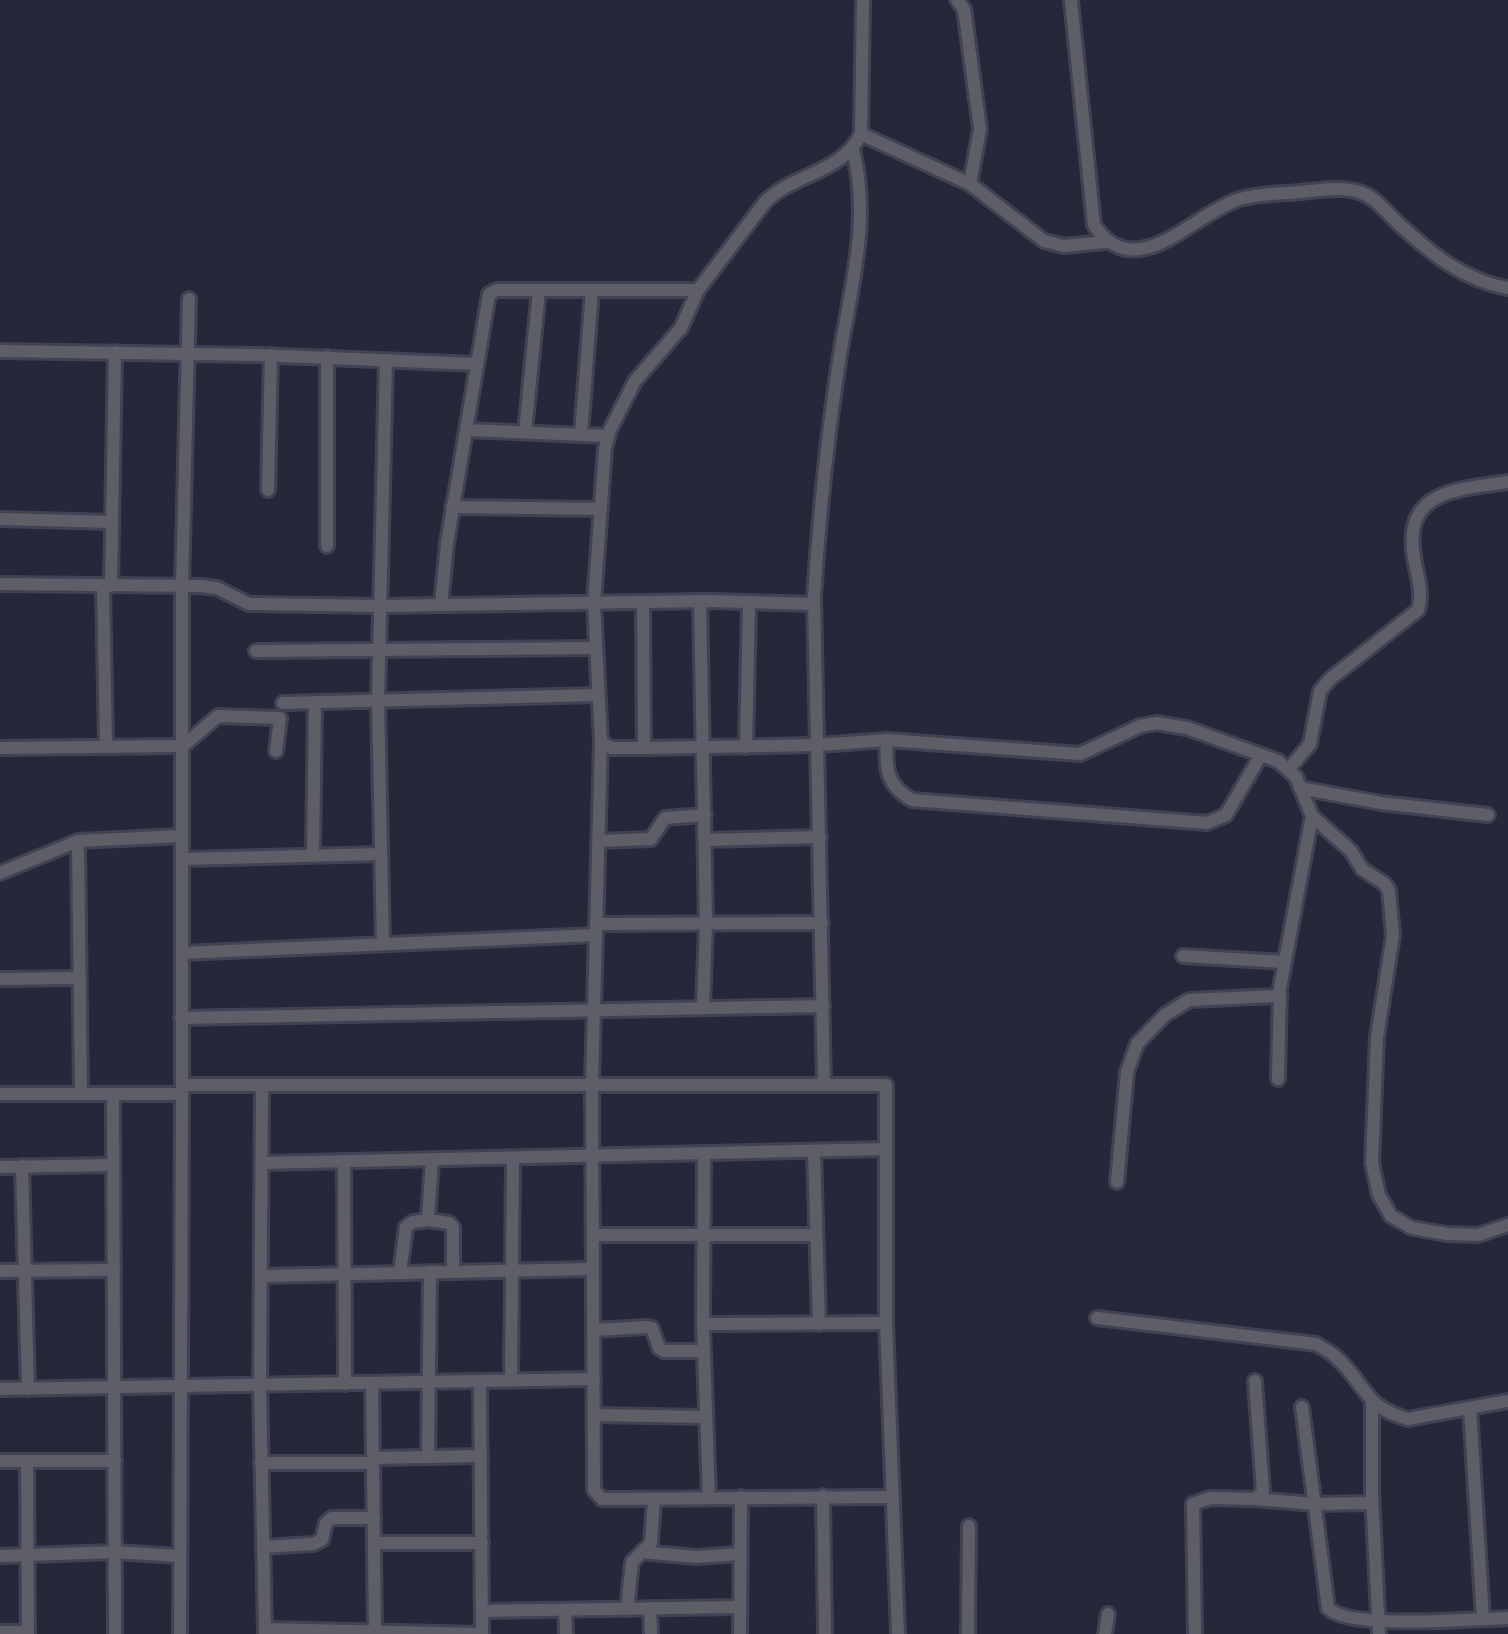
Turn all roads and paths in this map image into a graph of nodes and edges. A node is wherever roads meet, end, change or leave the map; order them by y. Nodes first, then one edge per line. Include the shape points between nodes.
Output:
1 (863, 0) edge
2 (957, 0) edge
3 (1071, 0) edge
4 (861, 134) junction
5 (853, 150) junction
6 (970, 184) junction
7 (1105, 242) junction
8 (1508, 288) edge
9 (539, 290) junction
10 (592, 290) junction
11 (698, 290) junction
12 (189, 299) dead end
13 (0, 351) edge
14 (115, 352) junction
15 (188, 353) junction
16 (271, 355) junction
17 (327, 358) junction
18 (386, 360) junction
19 (476, 364) junction
20 (466, 430) junction
21 (526, 432) junction
22 (581, 434) junction
23 (608, 436) junction
24 (1508, 482) edge
25 (268, 490) dead end
26 (452, 507) junction
27 (601, 509) junction
28 (0, 519) edge
29 (112, 522) junction
30 (327, 546) dead end
31 (0, 584) edge
32 (107, 586) junction
33 (182, 588) junction
34 (700, 601) junction
35 (643, 602) junction
36 (749, 602) junction
37 (594, 603) junction
38 (814, 604) junction
39 (380, 606) junction
40 (441, 606) junction
41 (595, 648) junction
42 (380, 650) junction
43 (256, 651) dead end
44 (597, 695) junction
45 (378, 700) junction
46 (314, 702) junction
47 (283, 703) dead end
48 (888, 740) junction
49 (600, 742) junction
50 (182, 745) junction
51 (818, 745) junction
52 (106, 746) junction
53 (746, 747) junction
54 (0, 748) edge
55 (644, 748) junction
56 (704, 748) junction
57 (276, 751) dead end
58 (1261, 755) junction
59 (1289, 769) junction
60 (1300, 788) junction
61 (705, 815) junction
62 (1488, 815) dead end
63 (1312, 816) junction
64 (182, 836) junction
65 (820, 837) junction
66 (706, 840) junction
67 (78, 841) junction
68 (598, 841) junction
69 (381, 854) junction
70 (313, 855) junction
71 (182, 859) junction
72 (0, 873) edge
73 (822, 923) junction
74 (706, 924) junction
75 (596, 930) junction
76 (382, 944) junction
77 (182, 953) junction
78 (1183, 956) dead end
79 (1285, 962) junction
80 (0, 978) edge
81 (80, 978) junction
82 (1280, 996) junction
83 (823, 1006) junction
84 (703, 1007) junction
85 (594, 1008) junction
86 (182, 1018) junction
87 (1278, 1079) dead end
88 (262, 1085) junction
89 (592, 1085) junction
90 (824, 1086) junction
91 (182, 1090) junction
92 (0, 1094) edge
93 (80, 1094) junction
94 (113, 1094) junction
95 (886, 1149) junction
96 (814, 1151) junction
97 (704, 1154) junction
98 (592, 1157) junction
99 (513, 1158) junction
100 (432, 1160) junction
101 (344, 1161) junction
102 (262, 1163) junction
103 (114, 1165) junction
104 (0, 1166) edge
105 (22, 1166) junction
106 (1117, 1182) dead end
107 (428, 1220) junction
108 (1508, 1225) edge
109 (593, 1235) junction
110 (704, 1235) junction
111 (816, 1235) junction
112 (593, 1269) junction
113 (114, 1270) junction
114 (0, 1271) edge
115 (511, 1271) junction
116 (25, 1272) junction
117 (430, 1272) junction
118 (453, 1272) junction
119 (400, 1273) junction
120 (346, 1274) junction
121 (261, 1276) junction
122 (1097, 1318) dead end
123 (886, 1323) junction
124 (703, 1324) junction
125 (819, 1324) junction
126 (594, 1330) junction
127 (704, 1351) junction
128 (594, 1379) junction
129 (511, 1380) junction
130 (480, 1381) junction
131 (426, 1382) junction
132 (1255, 1382) dead end
133 (372, 1383) junction
134 (345, 1384) junction
135 (260, 1386) junction
136 (115, 1388) junction
137 (181, 1388) junction
138 (0, 1389) edge
139 (28, 1389) junction
140 (1508, 1401) edge
141 (1372, 1402) junction
142 (1302, 1407) dead end
143 (1470, 1408) junction
144 (594, 1415) junction
145 (706, 1417) junction
146 (481, 1456) junction
147 (428, 1457) junction
148 (373, 1460) junction
149 (0, 1461) edge
150 (27, 1461) junction
151 (115, 1462) junction
152 (262, 1463) junction
153 (823, 1496) junction
154 (892, 1496) junction
155 (741, 1497) junction
156 (709, 1498) junction
157 (654, 1499) junction
158 (1255, 1499) junction
159 (1372, 1503) junction
160 (1314, 1504) junction
161 (374, 1518) junction
162 (968, 1526) dead end
163 (374, 1543) junction
164 (482, 1543) junction
165 (263, 1547) junction
166 (114, 1552) junction
167 (642, 1552) junction
168 (739, 1554) junction
169 (0, 1556) edge
170 (27, 1556) junction
171 (180, 1556) junction
172 (740, 1607) junction
173 (650, 1608) junction
174 (627, 1609) junction
175 (565, 1610) junction
176 (482, 1611) junction
177 (1108, 1614) dead end
178 (1508, 1618) edge
179 (1483, 1619) junction
180 (1378, 1627) edge
181 (265, 1631) edge
182 (0, 1632) edge
183 (28, 1633) edge
184 (114, 1634) edge
185 (180, 1634) edge
186 (375, 1634) edge
187 (566, 1634) edge
188 (650, 1634) edge
189 (740, 1634) edge
190 (825, 1634) edge
191 (898, 1634) edge
192 (968, 1634) edge
193 (1105, 1634) edge
194 (1194, 1634) edge

1 - 4 street
2 - 6 street via 964,9 980,129
3 - 7 street via 1094,225
4 - 5 street
4 - 6 street
5 - 11 street via 777,190
5 - 38 street via 861,231 838,364
6 - 7 street via 1044,241
7 - 8 street via 1138,250 1242,198 1335,189 1362,193 1428,252 1475,280
9 - 10 street
9 - 19 street via 489,294
9 - 21 street
10 - 11 street
10 - 22 street
11 - 23 street via 681,328 635,381
12 - 15 street
13 - 14 street
14 - 15 street
14 - 29 street
15 - 16 street
15 - 33 street
16 - 17 street
16 - 25 street
17 - 18 street
17 - 30 street
18 - 19 street
18 - 39 street
19 - 20 street
20 - 21 street
20 - 26 street
21 - 22 street
22 - 23 street
23 - 27 street
24 - 59 street via 1438,496 1415,518 1410,537 1418,610 1320,691 1313,736
26 - 27 street
26 - 40 street
27 - 37 street
28 - 29 street
29 - 32 street
31 - 32 street
32 - 33 street
32 - 52 street
33 - 39 street via 217,588 249,604
33 - 50 street
34 - 35 street
34 - 36 street
34 - 56 street
35 - 37 street
35 - 55 street
36 - 38 street
36 - 53 street
37 - 40 street
37 - 41 street
38 - 51 street
39 - 40 street
39 - 42 street
41 - 42 street
41 - 44 street
42 - 43 street
42 - 45 street
44 - 45 street
44 - 49 street
45 - 46 street
45 - 69 street
46 - 47 street
46 - 70 street
48 - 51 street
48 - 58 street via 1080,754 1157,723
48 - 58 street via 889,779 912,800 1206,824 1226,815
49 - 55 street
49 - 68 street
50 - 52 street
50 - 57 street via 218,716 280,718
50 - 64 street
51 - 53 street
51 - 65 street
52 - 54 street
53 - 56 street
55 - 56 street
56 - 61 street
58 - 59 street
59 - 60 street
60 - 62 street
60 - 63 street
61 - 66 street
61 - 68 street via 665,818 651,839
63 - 79 street
63 - 108 street via 1390,891 1393,935 1376,1037 1372,1164 1379,1195 1392,1216 1412,1228 1478,1234
64 - 67 street
64 - 71 street
65 - 66 street
65 - 73 street
66 - 74 street
67 - 72 street
67 - 81 street
68 - 75 street
69 - 70 street
69 - 76 street
70 - 71 street
71 - 77 street
73 - 74 street
73 - 83 street
74 - 75 street
74 - 84 street
75 - 76 street
75 - 85 street
76 - 77 street
77 - 86 street
78 - 79 street
79 - 82 street
80 - 81 street
81 - 93 street
82 - 87 street
82 - 106 street via 1189,1000 1136,1044 1127,1072
83 - 84 street
83 - 90 street
84 - 85 street
85 - 86 street
85 - 89 street
86 - 91 street
88 - 89 street
88 - 91 street
88 - 102 street
89 - 90 street
89 - 98 street
90 - 95 street via 886,1086
91 - 94 street
91 - 137 street
92 - 93 street
93 - 94 street
94 - 103 street
95 - 96 street
95 - 123 street
96 - 97 street
96 - 111 street
97 - 98 street
97 - 110 street
98 - 99 street
98 - 109 street
99 - 100 street
99 - 115 street
100 - 101 street
100 - 107 street
101 - 102 street
101 - 120 street
102 - 121 street
103 - 105 street
103 - 113 street
104 - 105 street
105 - 116 street
107 - 118 street via 453,1227
107 - 119 street via 406,1227
109 - 110 street
109 - 112 street
110 - 111 street
110 - 124 street
111 - 125 street
112 - 115 street
112 - 126 street
113 - 116 street
113 - 136 street
114 - 116 street
115 - 118 street
115 - 129 street
116 - 139 street
117 - 118 street
117 - 119 street
117 - 131 street
119 - 120 street
120 - 121 street
120 - 134 street
121 - 135 street
122 - 141 street via 1316,1344 1336,1357
123 - 125 street
123 - 154 street
124 - 125 street
124 - 127 street
126 - 127 street via 647,1327 664,1351
126 - 128 street
127 - 145 street
128 - 129 street
128 - 144 street
129 - 130 street
130 - 131 street
130 - 146 street
131 - 133 street
131 - 147 street
132 - 158 street via 1264,1482
133 - 134 street
133 - 148 street
134 - 135 street
135 - 137 street
135 - 152 street
136 - 137 street
136 - 139 street
136 - 151 street
137 - 171 street
138 - 139 street
140 - 143 street
141 - 143 street via 1408,1418
141 - 159 street
142 - 160 street
143 - 179 street
144 - 145 street
144 - 157 street via 597,1496
145 - 156 street
146 - 147 street
146 - 164 street
147 - 148 street
148 - 152 street
148 - 161 street
149 - 150 street
150 - 151 street
150 - 170 street
151 - 166 street
152 - 165 street
153 - 154 street
153 - 155 street
153 - 190 street
154 - 191 street
155 - 156 street
155 - 168 street
156 - 157 street
157 - 167 street via 650,1543
158 - 160 street
158 - 194 street via 1193,1504
159 - 160 street
159 - 180 street
160 - 180 street via 1328,1608
161 - 163 street
161 - 165 street via 332,1518 313,1544
162 - 192 street
163 - 164 street
163 - 186 street
164 - 176 street
165 - 181 street
166 - 170 street
166 - 171 street
166 - 184 street
167 - 168 street
167 - 174 street via 632,1562
168 - 172 street
169 - 170 street
170 - 183 street
171 - 185 street
172 - 173 street
172 - 189 street
173 - 174 street
173 - 188 street
174 - 175 street
175 - 176 street
175 - 187 street
176 - 186 street via 482,1634
177 - 193 street
178 - 179 street
179 - 180 street
181 - 186 street
182 - 183 street

